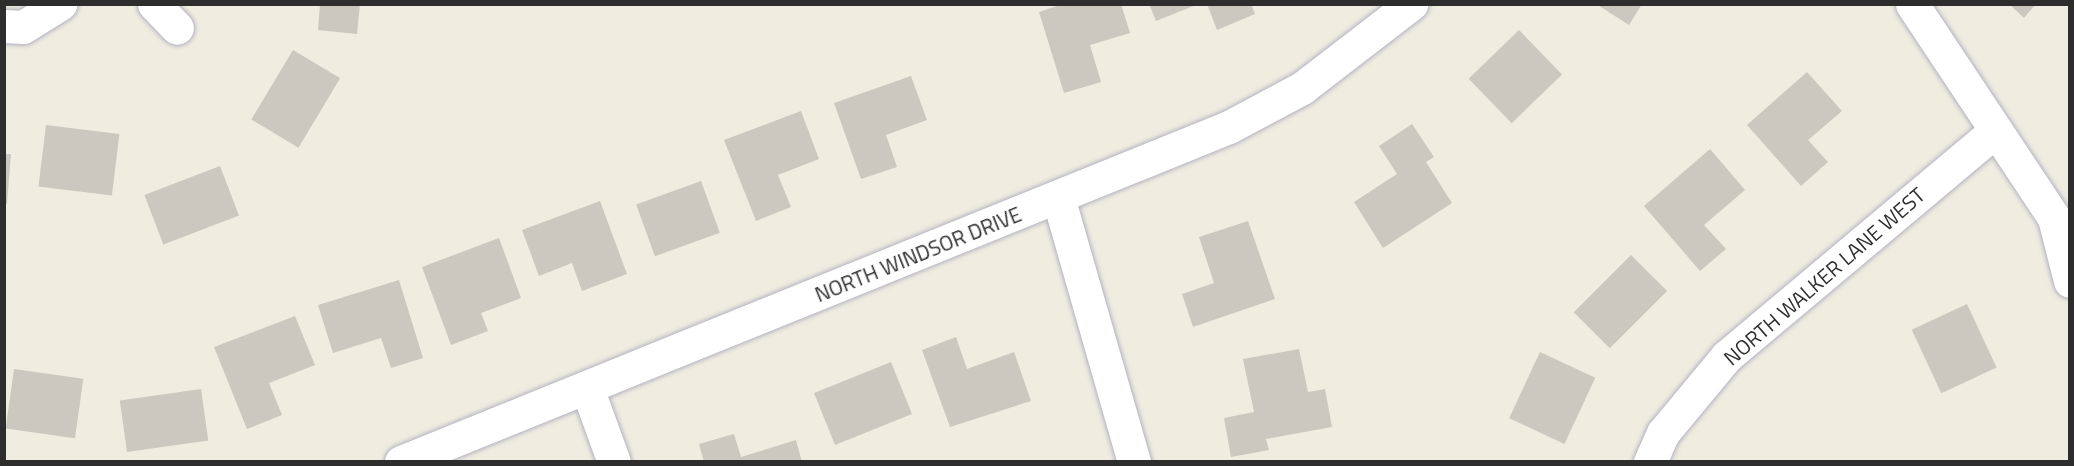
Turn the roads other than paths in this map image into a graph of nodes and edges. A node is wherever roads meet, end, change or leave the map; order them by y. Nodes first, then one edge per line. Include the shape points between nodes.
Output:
1 (60, 4) edge
2 (153, 4) edge
3 (1411, 4) edge
4 (1912, 4) edge
5 (4, 26) edge
6 (177, 28) dead end
7 (1993, 133) junction
8 (1058, 197) junction
9 (2070, 281) edge
10 (587, 388) junction
11 (401, 462) edge
12 (614, 462) edge
13 (1134, 462) edge
14 (1650, 462) edge

1 - 5 street via 23,27
2 - 6 street
3 - 8 street, NORTH WINDSOR DRIVE via 1302,88 1229,127
4 - 7 street
7 - 9 street via 2054,218
7 - 14 street, NORTH WALKER LANE WEST via 1727,356 1664,433
8 - 10 street, NORTH WINDSOR DRIVE
8 - 13 street
10 - 11 street, NORTH WINDSOR DRIVE
10 - 12 street

